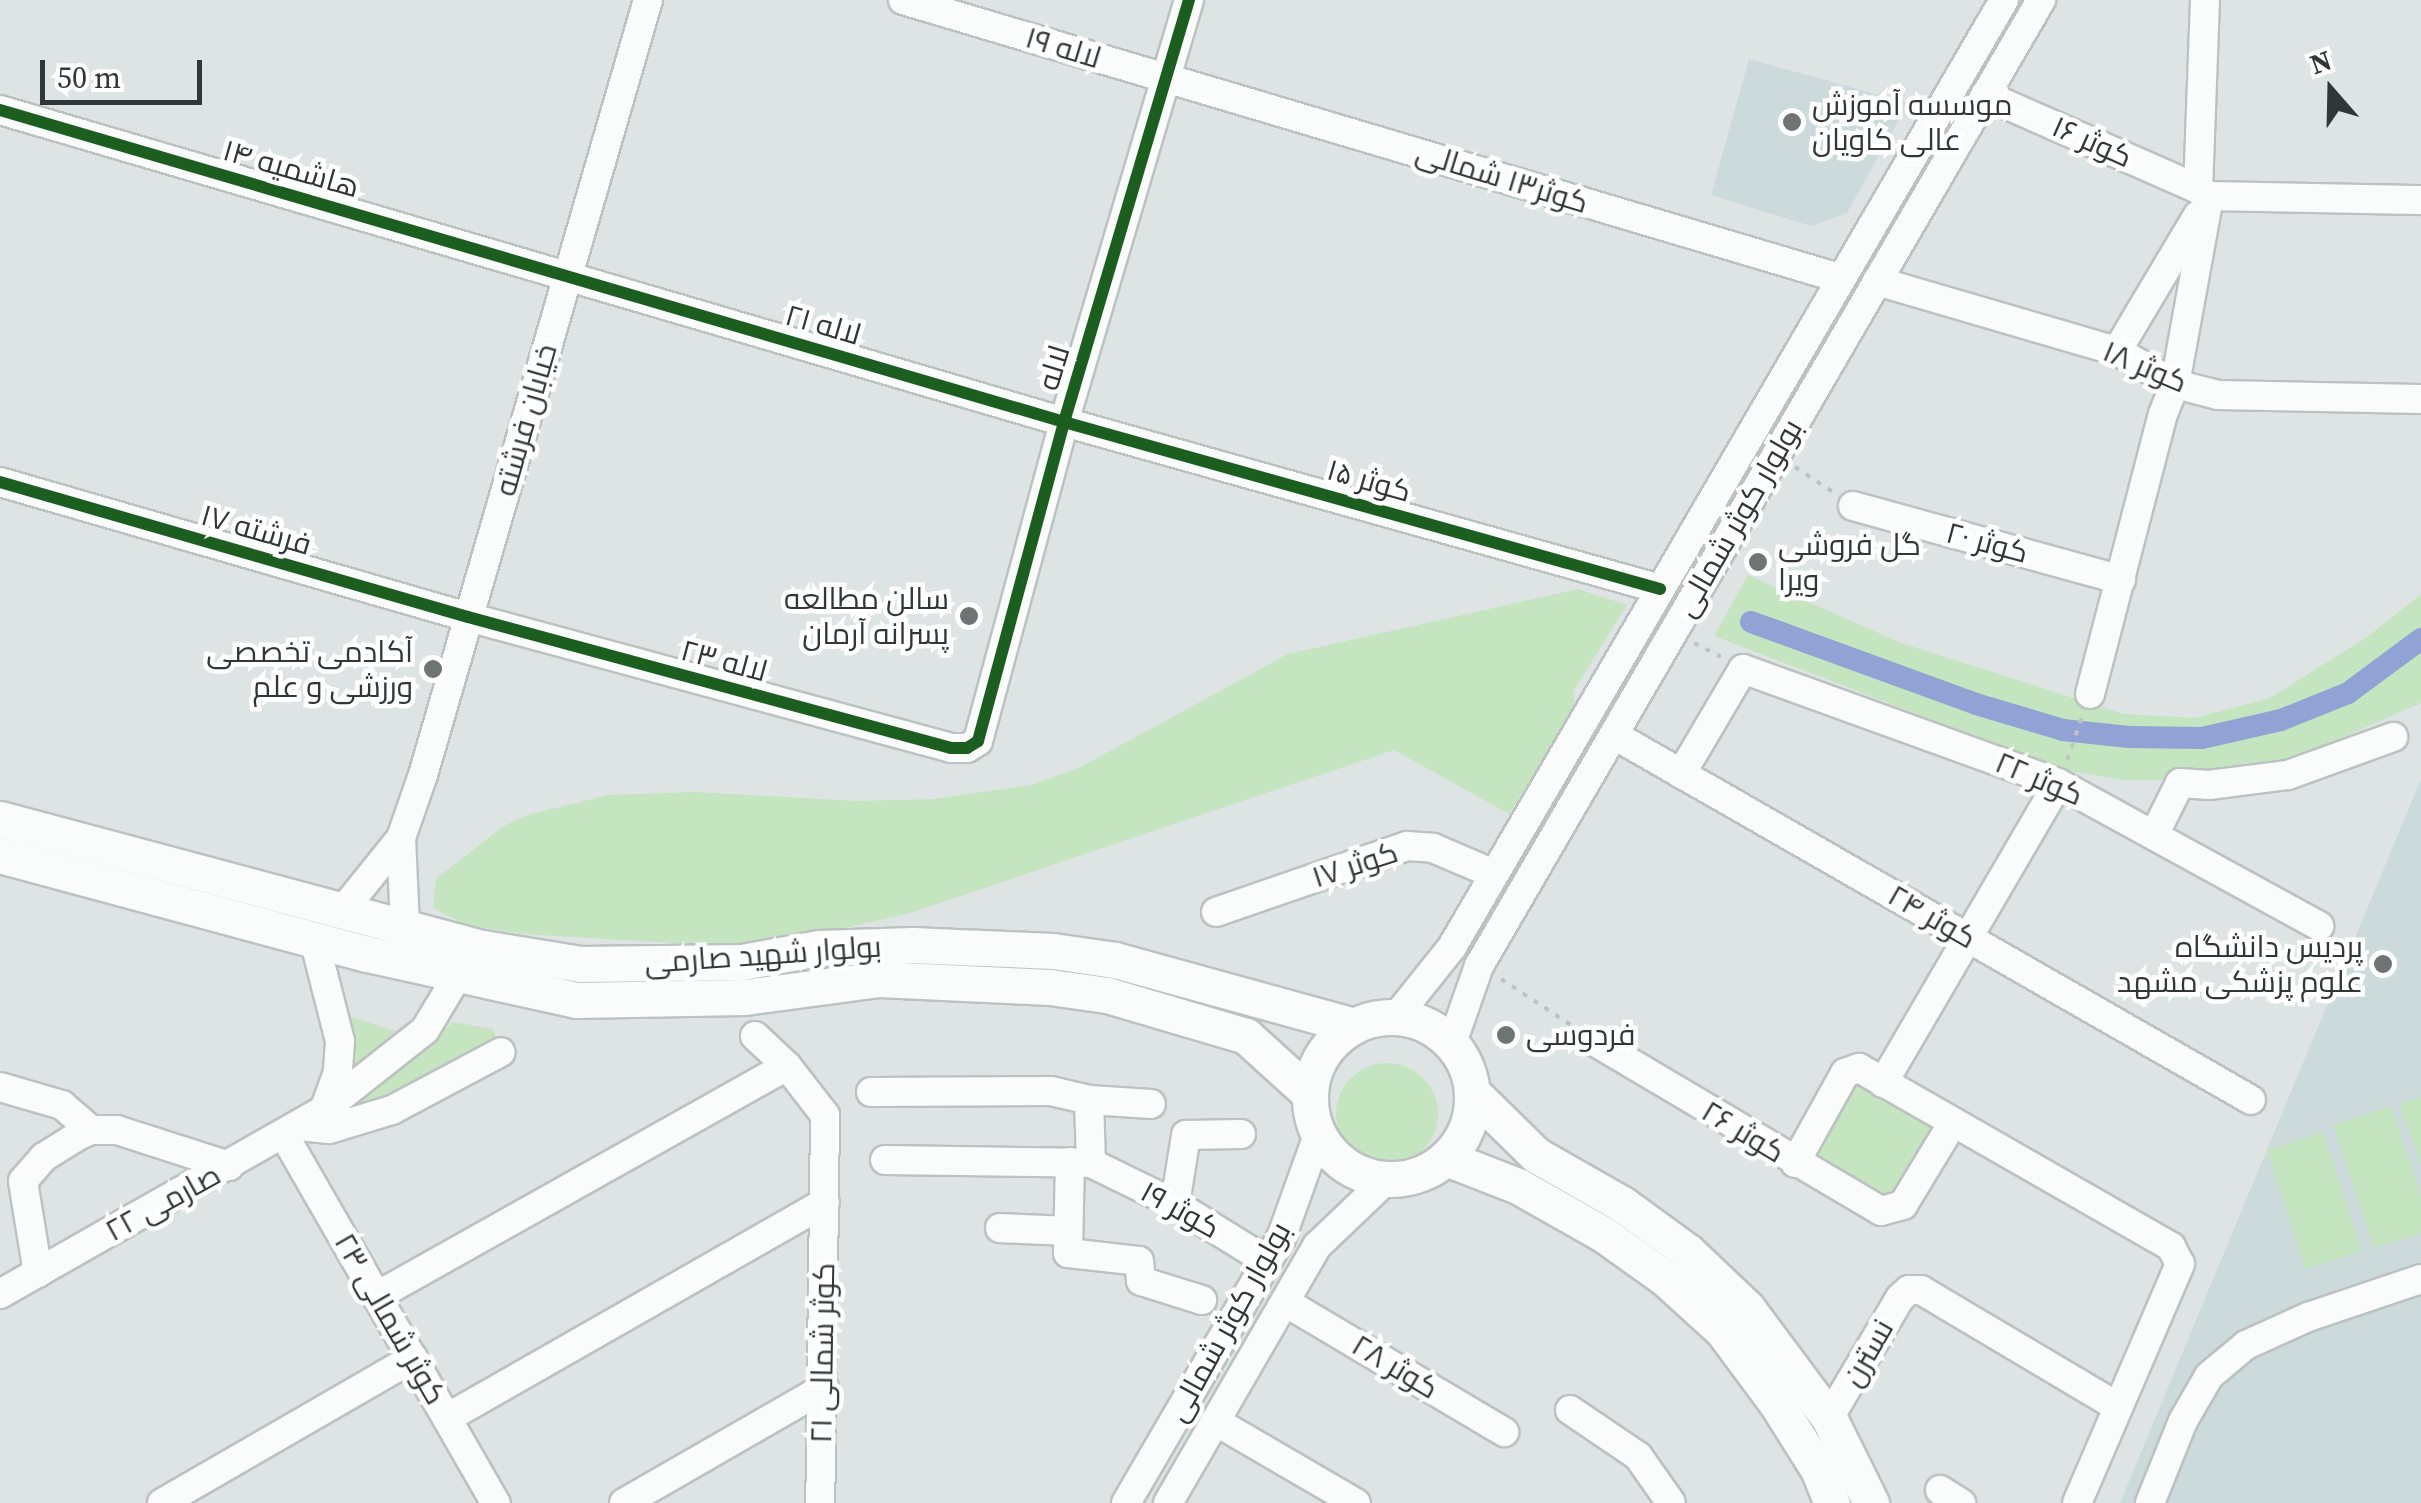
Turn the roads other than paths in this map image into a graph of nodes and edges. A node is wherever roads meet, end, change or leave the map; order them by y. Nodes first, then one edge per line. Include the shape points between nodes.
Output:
1 (648, 0) edge
2 (902, 0) edge
3 (1189, 0) edge
4 (2004, 0) edge
5 (2040, 0) edge
6 (2205, 0) edge
7 (1166, 78) junction
8 (1985, 95) junction
9 (0, 110) edge
10 (2204, 193) junction
11 (2421, 200) edge
12 (567, 276) junction
13 (1838, 278) junction
14 (1877, 281) junction
15 (2118, 351) junction
16 (2175, 384) junction
17 (2421, 400) edge
18 (1064, 422) junction
19 (0, 482) edge
20 (1853, 506) road end
21 (2120, 580) junction
22 (1660, 589) junction
23 (468, 617) junction
24 (2090, 694) road end
25 (1614, 735) junction
26 (2393, 737) dead end
27 (967, 748) joint
28 (1682, 774) junction
29 (2058, 783) junction
30 (0, 819) edge
31 (2154, 835) junction
32 (401, 838) junction
33 (0, 855) edge
34 (1494, 874) junction
35 (343, 910) junction
36 (1216, 912) dead end
37 (2319, 926) dead end
38 (406, 927) junction
39 (1968, 938) junction
40 (314, 940) junction
41 (458, 976) junction
42 (1396, 1016) junction
43 (1354, 1026) junction
44 (755, 1036) dead end
45 (1452, 1043) junction
46 (1597, 1043) road end
47 (500, 1052) dead end
48 (787, 1066) junction
49 (1883, 1083) junction
50 (0, 1087) edge
51 (871, 1092) dead end
52 (1473, 1093) junction
53 (1310, 1094) junction
54 (1089, 1100) junction
55 (2251, 1100) dead end
56 (1151, 1104) dead end
57 (325, 1109) junction
58 (1952, 1124) junction
59 (91, 1130) junction
60 (291, 1130) junction
61 (1241, 1134) dead end
62 (1318, 1135) junction
63 (1446, 1158) junction
64 (885, 1160) dead end
65 (1080, 1162) junction
66 (1795, 1163) junction
67 (228, 1166) junction
68 (1387, 1179) junction
69 (825, 1202) junction
70 (1175, 1204) junction
71 (1000, 1228) dead end
72 (1068, 1231) junction
73 (1268, 1261) junction
74 (38, 1273) junction
75 (2421, 1280) edge
76 (0, 1294) edge
77 (377, 1296) junction
78 (1202, 1300) dead end
79 (1285, 1302) junction
80 (413, 1358) junction
81 (824, 1388) junction
82 (2116, 1406) junction
83 (1570, 1410) dead end
84 (447, 1418) junction
85 (1830, 1418) junction
86 (1215, 1421) junction
87 (1504, 1432) dead end
88 (162, 1503) edge
89 (496, 1503) edge
90 (624, 1503) edge
91 (820, 1503) edge
92 (1126, 1503) edge
93 (1168, 1503) edge
94 (1356, 1503) edge
95 (1671, 1503) edge
96 (1832, 1503) edge
97 (1871, 1503) edge
98 (2077, 1503) edge
99 (2150, 1503) edge

1 - 12 street, خیابان فرشته
2 - 7 street, لاله ۱۹
3 - 7 street, لاله
4 - 13 street, بولوار کوثر شمالی
5 - 8 street, بولوار کوثر شمالی
6 - 10 street
7 - 13 street, کوثر۱۳ شمالی
7 - 18 street, لاله
8 - 10 street, کوثر ۱۶
8 - 14 street, بولوار کوثر شمالی
9 - 12 street, هاشمیه ۱۴
10 - 11 street, کوثر ۱۶
10 - 15 street
10 - 16 street
12 - 18 street, لاله ۲۱
12 - 23 street, خیابان فرشته
13 - 22 street, بولوار کوثر شمالی
14 - 15 street, کوثر ۱۸
14 - 25 street, بولوار کوثر شمالی
15 - 16 street, کوثر ۱۸
16 - 17 street, کوثر ۱۸ via 2218,394
16 - 21 street
18 - 22 street, کوثر ۱۵
18 - 27 street, لاله via 978,741
19 - 23 street, فرشته ۱۷
20 - 21 street, کوثر ۲۰
21 - 24 street
22 - 34 street, بولوار کوثر شمالی
23 - 27 street, لاله ۲۳
23 - 32 street, خیابان فرشته
25 - 28 street, کوثر ۲۴
25 - 45 street, بولوار کوثر شمالی via 1479,966
26 - 31 street via 2288,775 2180,783
28 - 29 street, کوثر ۲۲ via 1743,669
28 - 39 street, کوثر ۲۴
29 - 31 street, کوثر ۲۲
29 - 39 street
30 - 35 main road, بولوار شهید صارمی
31 - 37 street, کوثر ۲۲
32 - 35 street, خیابان فرشته
32 - 38 street, خیابان فرشته
33 - 40 main road, بولوار شهید صارمی
34 - 36 street, کوثر ۱۷ via 1434,848 1407,846
34 - 42 street, بولوار کوثر شمالی via 1452,947
35 - 38 main road, بولوار شهید صارمی
38 - 43 main road, بولوار شهید صارمی via 581,964 742,962 819,948 913,944 1054,951 1115,960
39 - 49 street
39 - 55 street, کوثر ۲۴
40 - 41 main road, بولوار شهید صارمی
40 - 57 street via 340,1041
41 - 53 main road, بولوار شهید صارمی via 576,1000 745,997 878,979 1050,986 1107,995 1246,1036
41 - 57 street, صارمی ۲۲ via 425,1030
42 - 43 main road
42 - 45 main road via 1416,1020
43 - 53 main road via 1322,1054
44 - 48 street, کوثر شمالی ۲۱
45 - 52 main road
46 - 66 street, کوثر ۲۶
47 - 60 street via 392,1110 329,1129
48 - 69 street, کوثر شمالی ۲۱ via 825,1115
48 - 77 street
49 - 58 street
49 - 66 street via 1860,1068 1844,1073
50 - 59 street via 62,1105
51 - 54 street via 1051,1092
52 - 63 main road via 1464,1134
52 - 85 main road via 1536,1154 1688,1252 1747,1308
53 - 62 main road
54 - 56 street
54 - 65 street
57 - 60 street, صارمی ۲۲
58 - 66 street, کوثر ۲۶ via 1893,1211 1881,1212
58 - 82 street via 2178,1255 2180,1264
59 - 67 street via 117,1130
59 - 74 street via 44,1157 23,1180
60 - 67 street, صارمی ۲۲
60 - 77 street, کوثر شمالی ۲۳
61 - 70 street via 1186,1135
62 - 68 main road via 1347,1167
62 - 73 street, بولوار کوثر شمالی
63 - 68 main road via 1408,1178
63 - 96 main road via 1518,1186 1603,1234 1666,1280 1723,1331 1777,1404
64 - 65 street
65 - 70 street, کوثر ۱۹
65 - 72 street
67 - 74 street, صارمی ۲۲
68 - 79 street, بولوار کوثر شمالی via 1318,1246
69 - 81 street, کوثر شمالی ۲۱
69 - 84 street
70 - 73 street, کوثر ۱۹
71 - 72 street
72 - 78 street via 1068,1253 1138,1261 1142,1281
73 - 92 street, بولوار کوثر شمالی
74 - 76 street, صارمی ۲۲
75 - 99 street via 2308,1317 2208,1376
77 - 80 street, کوثر شمالی ۲۳
79 - 86 street, بولوار کوثر شمالی
79 - 87 street, کوثر ۲۸
80 - 84 street, کوثر شمالی ۲۳
80 - 88 street
81 - 90 street
81 - 91 street, کوثر شمالی ۲۱
82 - 85 street, نسترن via 1920,1290 1909,1290
82 - 98 street
83 - 95 street via 1638,1456
84 - 89 street, کوثر شمالی ۲۳
85 - 97 main road
86 - 93 street, بولوار کوثر شمالی
86 - 94 street

